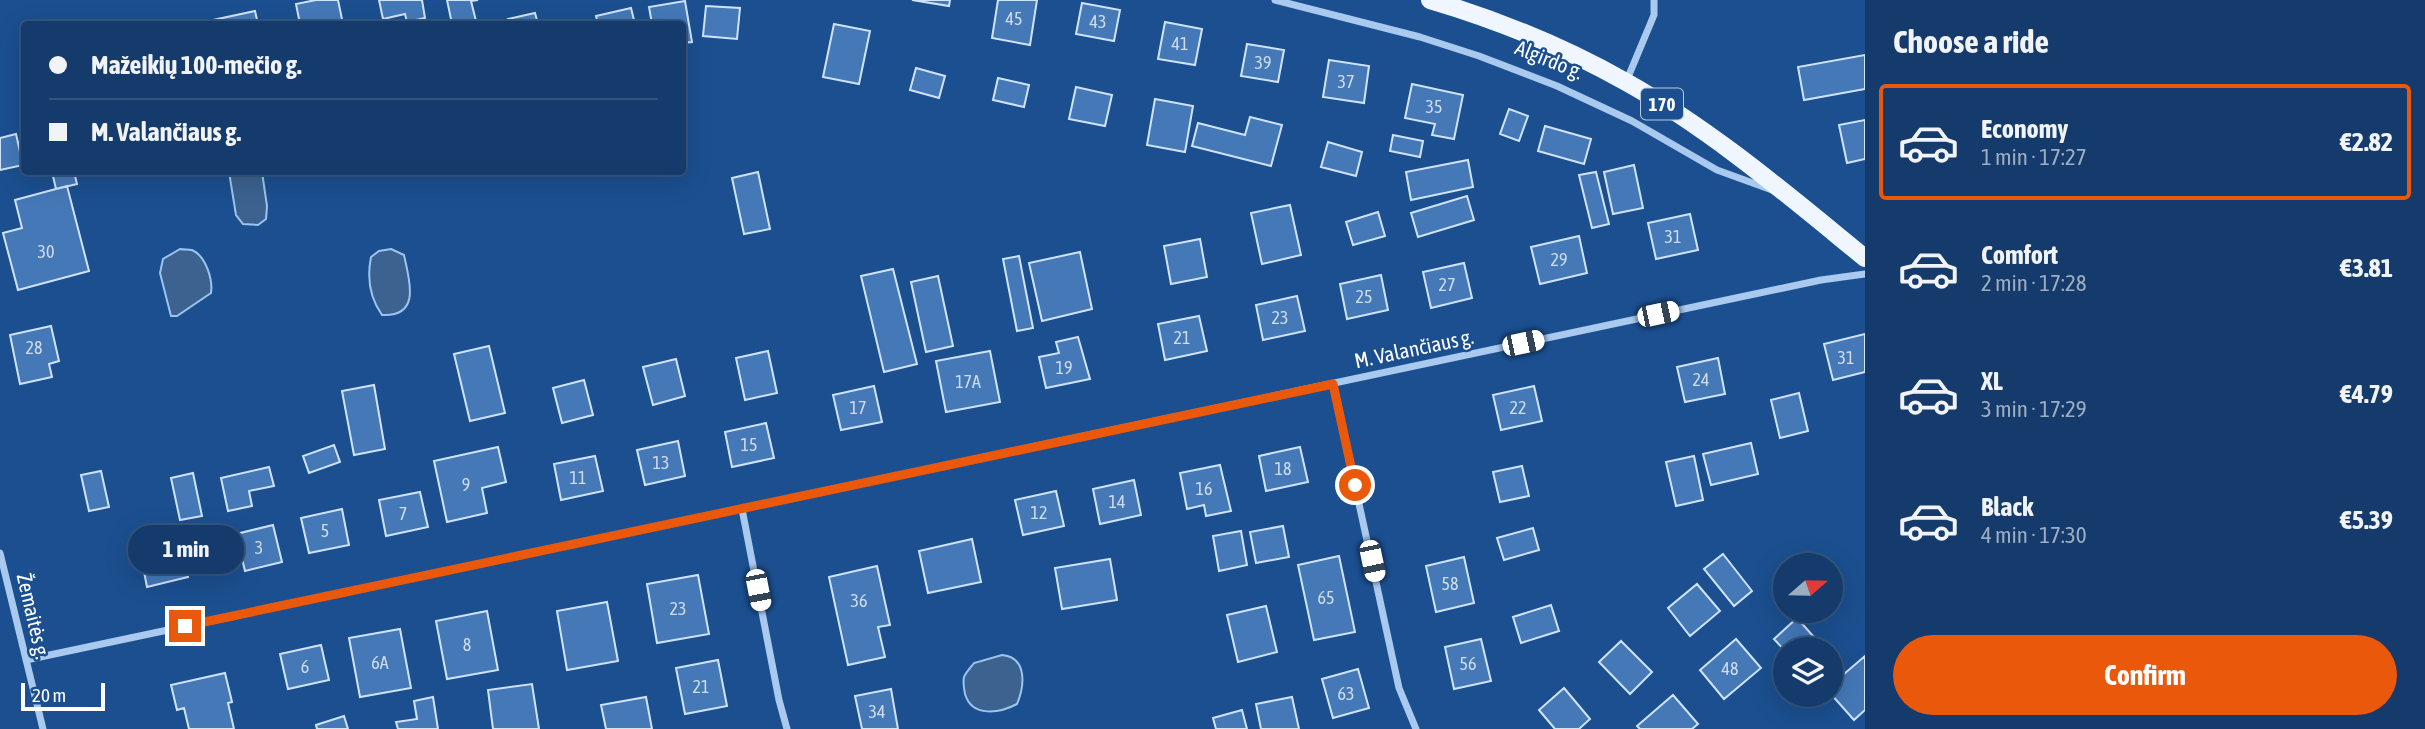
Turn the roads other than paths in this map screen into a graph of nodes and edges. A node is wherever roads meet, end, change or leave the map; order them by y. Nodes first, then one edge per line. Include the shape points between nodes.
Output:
1 (1275, 0) edge
2 (1430, 0) edge
3 (1654, 0) edge
4 (1626, 82) junction
5 (1792, 198) junction
6 (1865, 258) edge
7 (1865, 274) edge
8 (1333, 384) junction
9 (742, 509) junction
10 (0, 553) edge
11 (26, 660) junction
12 (43, 729) edge
13 (787, 729) edge
14 (1416, 729) edge

1 - 5 street, Algirdo g. via 1479,56 1632,121 1717,170
2 - 4 main road, Algirdo g. / 170 via 1556,46
3 - 4 street via 1654,16
4 - 5 main road, Algirdo g. / 170
5 - 6 main road, Algirdo g. / 170
7 - 8 street, M. Valančiaus g. via 1821,279
8 - 9 street, M. Valančiaus g.
8 - 14 street via 1399,688
9 - 11 street, M. Valančiaus g.
9 - 13 street
10 - 11 street, Žemaitės g.
11 - 12 street, Žemaitės g.

